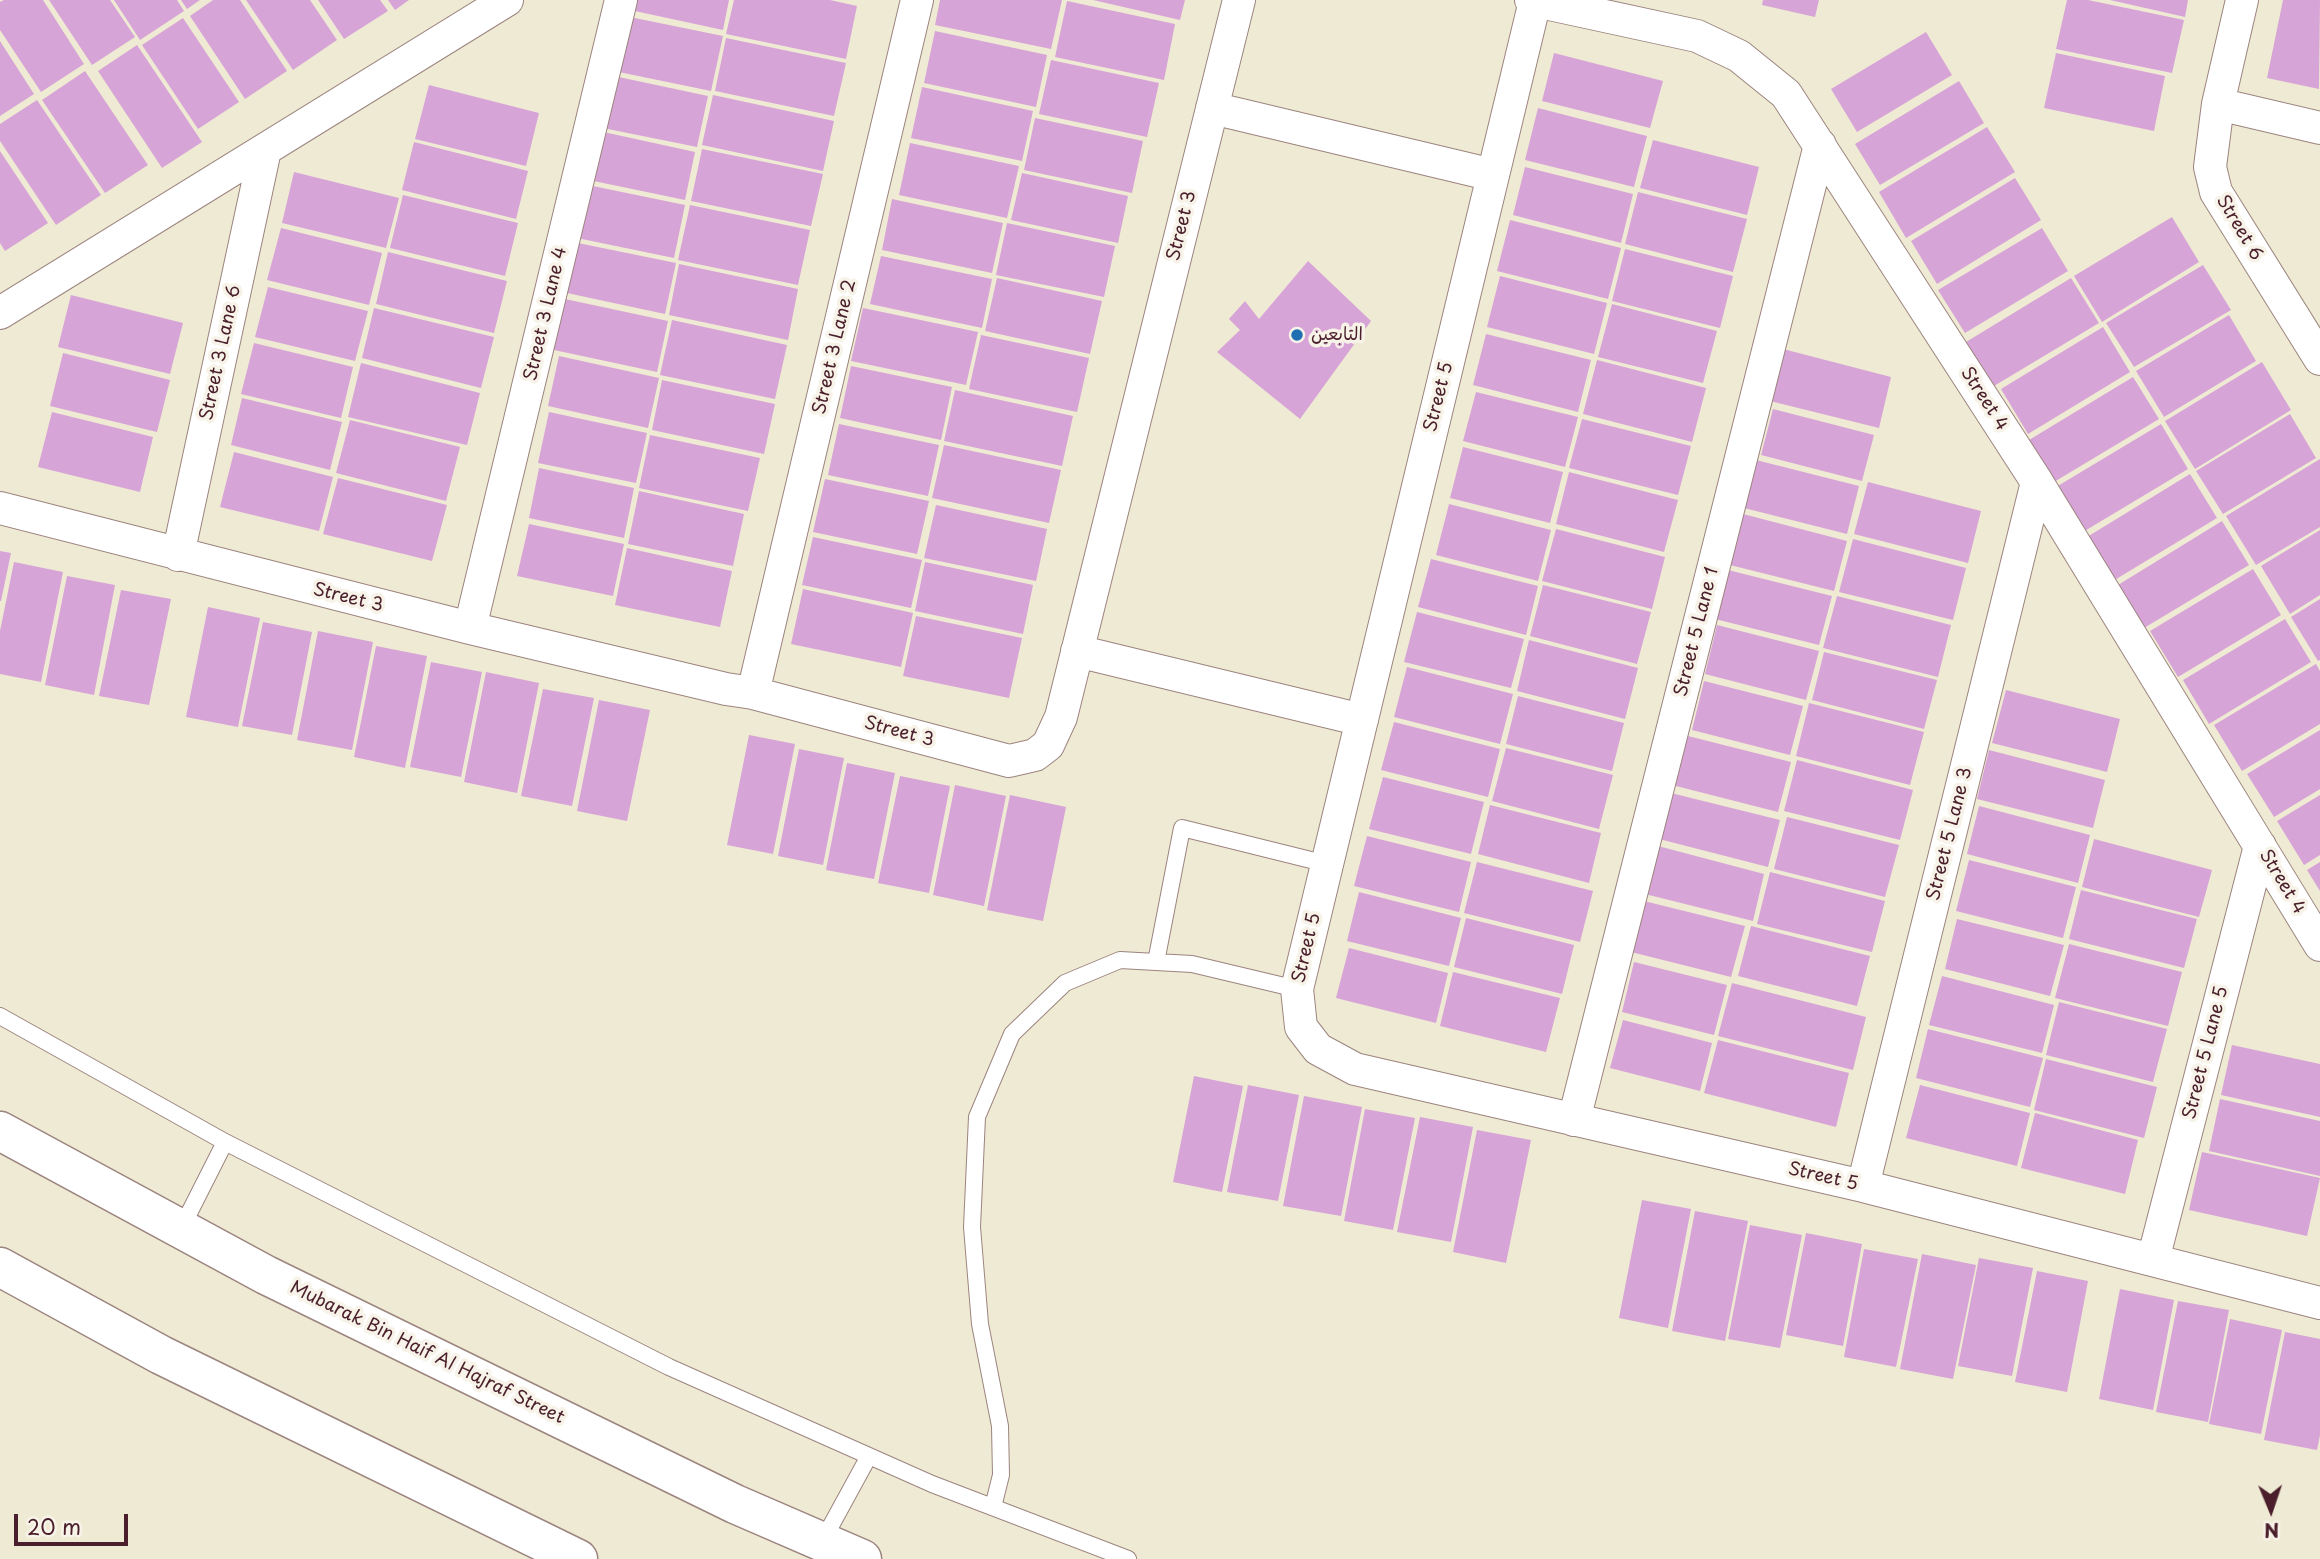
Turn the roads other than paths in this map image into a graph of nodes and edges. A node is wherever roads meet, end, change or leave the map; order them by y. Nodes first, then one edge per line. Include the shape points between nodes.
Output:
1 (507, 0) edge
2 (621, 0) edge
3 (917, 0) edge
4 (1239, 0) edge
5 (2242, 0) edge
6 (1533, 1) edge
7 (2218, 104) junction
8 (1212, 108) junction
9 (2320, 128) edge
10 (1820, 145) junction
11 (265, 150) junction
12 (1493, 175) junction
13 (0, 313) edge
14 (2320, 359) edge
15 (2037, 482) junction
16 (0, 508) edge
17 (178, 555) junction
18 (470, 628) junction
19 (1077, 651) junction
20 (752, 693) junction
21 (1362, 720) junction
22 (2260, 846) junction
23 (1327, 864) junction
24 (2320, 945) edge
25 (1156, 962) junction
26 (1297, 989) junction
27 (0, 1016) edge
28 (1574, 1120) junction
29 (0, 1131) edge
30 (225, 1142) junction
31 (1863, 1186) junction
32 (181, 1229) junction
33 (2153, 1260) junction
34 (0, 1267) edge
35 (2320, 1303) edge
36 (869, 1456) junction
37 (993, 1507) junction
38 (822, 1542) junction
39 (578, 1559) edge
40 (862, 1559) edge
41 (1128, 1559) edge

1 - 11 street
2 - 18 street, Street 3 Lane 4
3 - 20 street, Street 3 Lane 2
4 - 8 street, Street 3
5 - 7 street, Street 6
6 - 10 street, Street 4 via 1697,36 1739,56 1786,94
6 - 12 street, Street 5
7 - 9 street
7 - 14 street, Street 6 via 2210,167 2216,192
8 - 12 street
8 - 19 street, Street 3
10 - 15 street, Street 4
10 - 28 street, Street 5 Lane 1
11 - 13 street
11 - 17 street, Street 3 Lane 6
12 - 21 street, Street 5
15 - 22 street, Street 4
15 - 31 street, Street 5 Lane 3
16 - 17 street, Street 3
17 - 18 street, Street 3
18 - 20 street, Street 3
19 - 20 street, Street 3 via 1048,745 1035,755 1009,761
19 - 21 street
21 - 23 street, Street 5
22 - 24 street, Street 4
22 - 33 street, Street 5 Lane 5
23 - 25 lane via 1182,828
23 - 26 street, Street 5
25 - 26 lane via 1192,964
25 - 37 lane via 1120,960 1065,983 1012,1034 977,1117 972,1227 980,1324 1000,1426 1001,1475
26 - 28 street, Street 5 via 1301,1027 1318,1049 1355,1069
27 - 30 lane
28 - 31 street, Street 5
29 - 32 main road, Mubarak Bin Haif Al Hajraf Street
30 - 32 lane
30 - 36 lane via 669,1367
31 - 33 street, Street 5
32 - 38 main road, Mubarak Bin Haif Al Hajraf Street via 266,1275
33 - 35 street, Street 5
34 - 39 main road via 161,1355
36 - 37 lane
36 - 38 lane
37 - 41 lane
38 - 40 main road, Mubarak Bin Haif Al Hajraf Street

